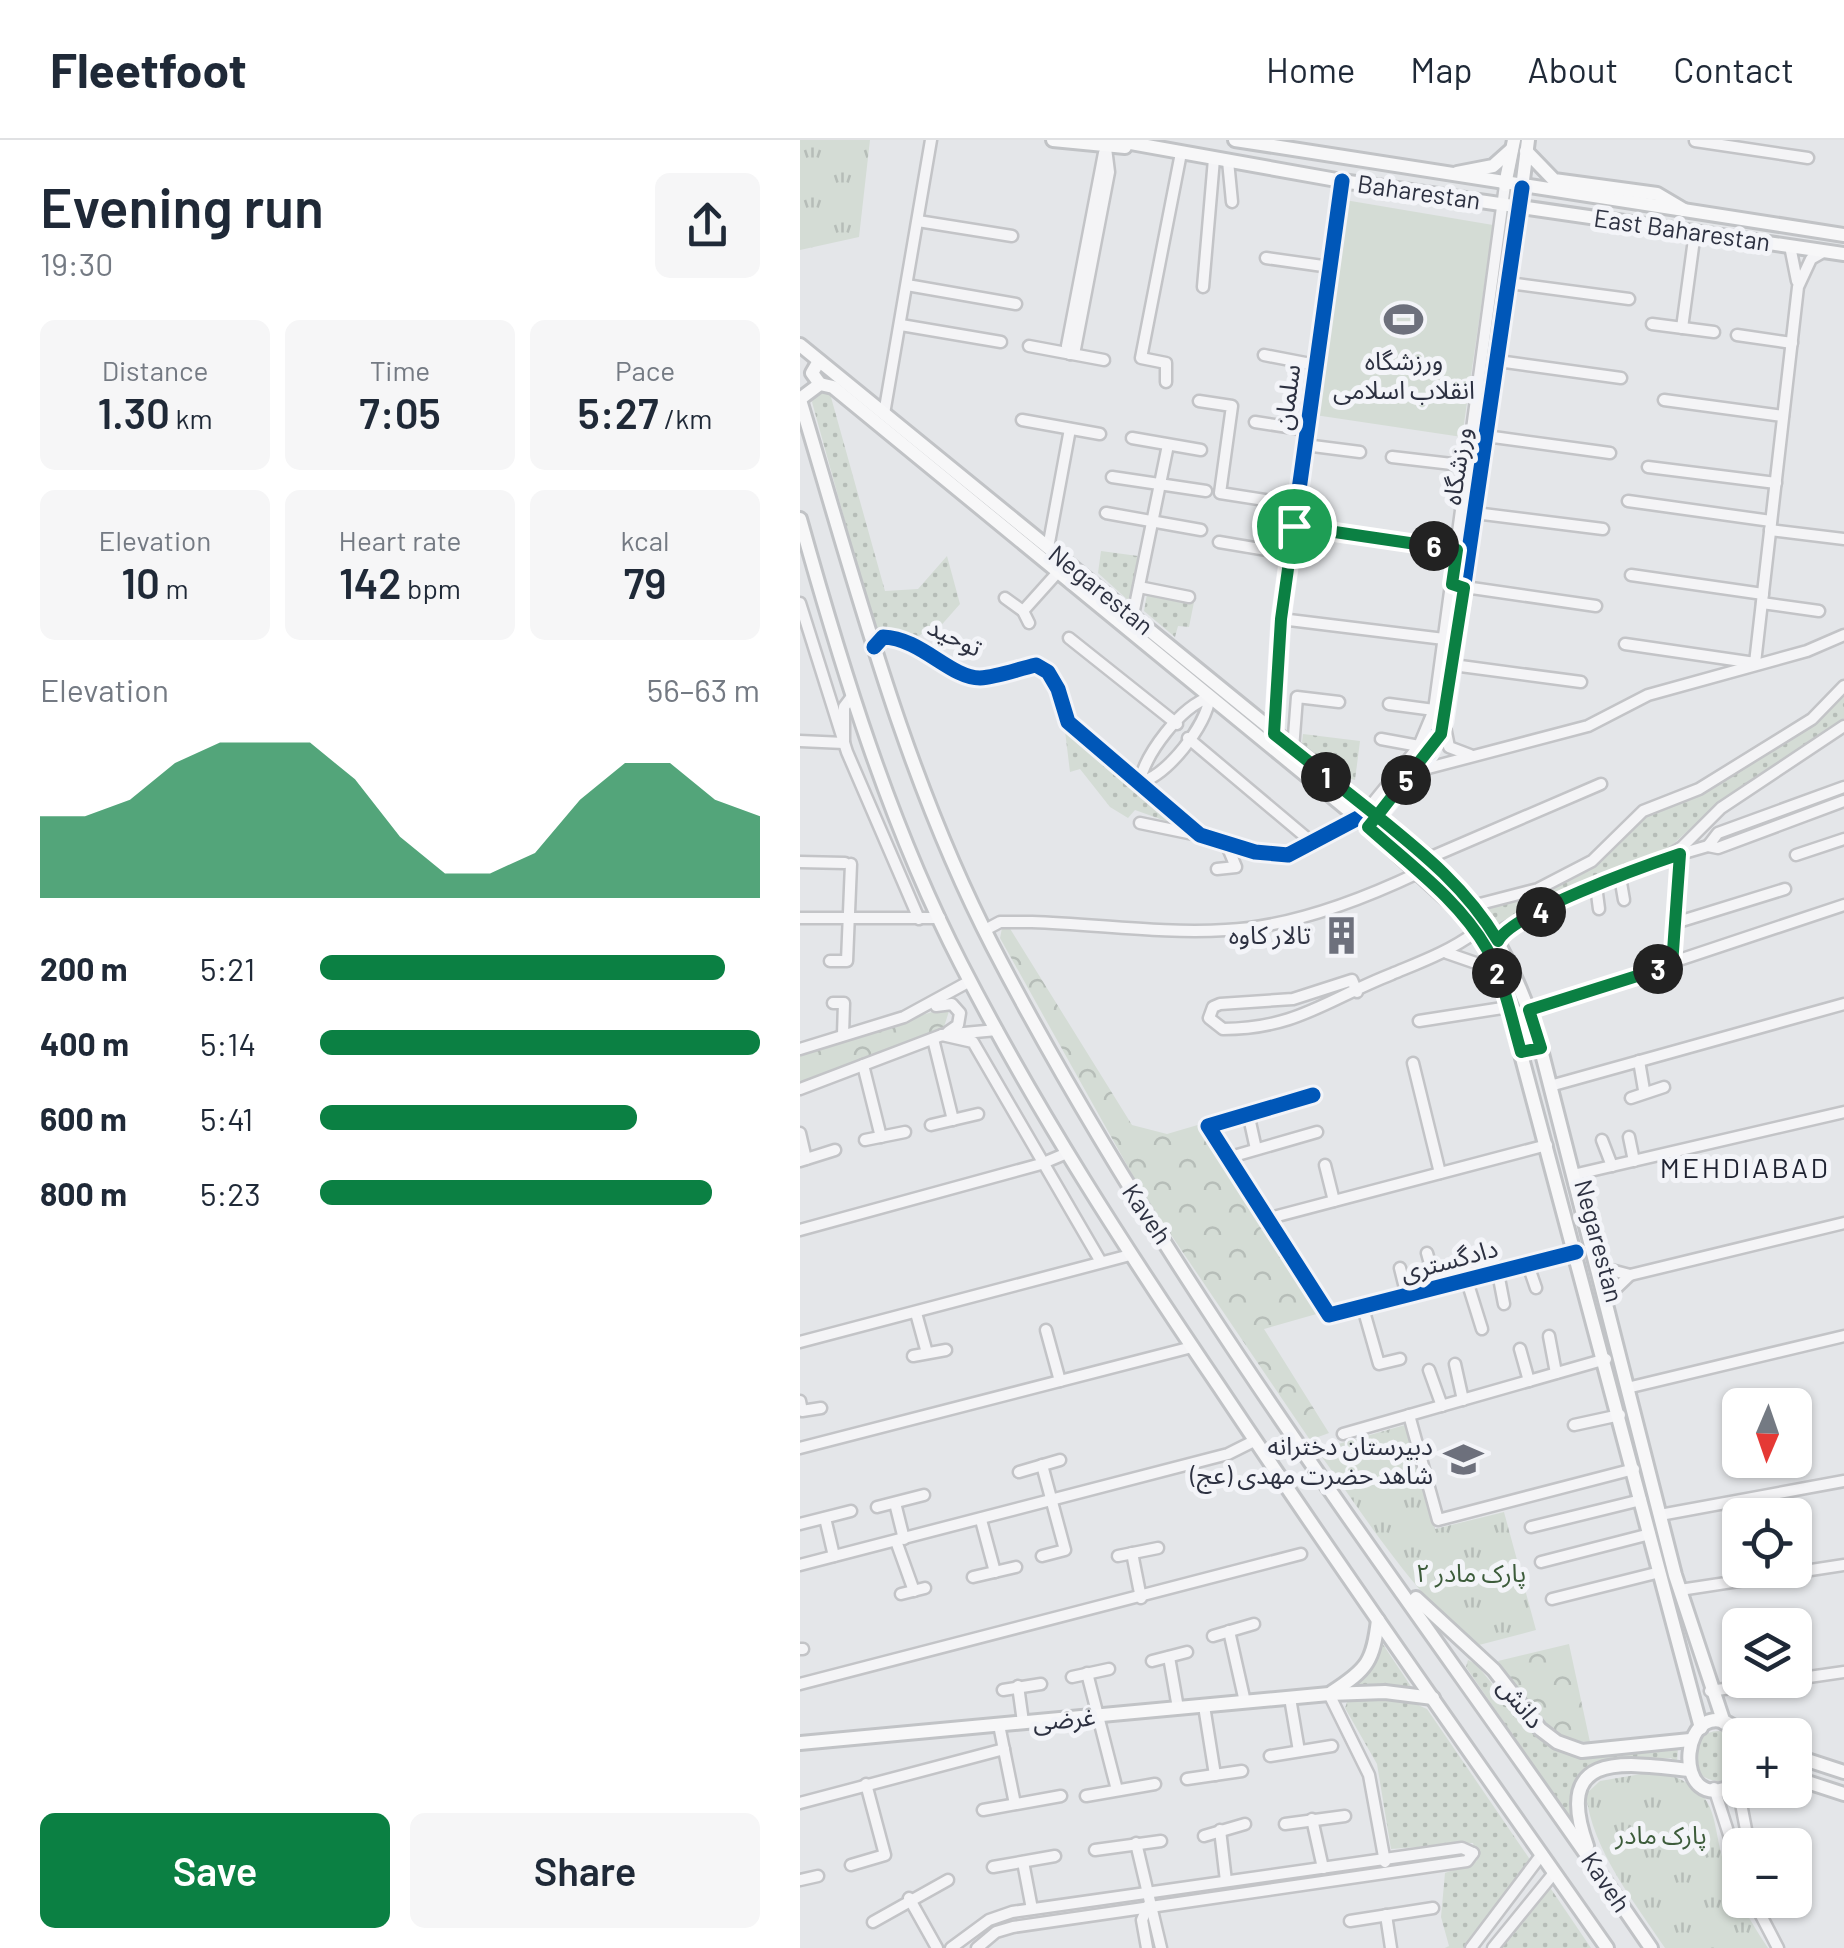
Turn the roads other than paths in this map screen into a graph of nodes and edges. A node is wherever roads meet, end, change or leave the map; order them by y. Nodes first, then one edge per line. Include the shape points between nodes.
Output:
1 (931, 140) edge
2 (1054, 140) edge
3 (1235, 140) edge
4 (1695, 141) edge
5 (1110, 144) edge
6 (1757, 144) edge
7 (1520, 145) edge
8 (1180, 153) junction
9 (1808, 158) dead end
10 (1221, 160) junction
11 (1436, 174) junction
12 (1342, 181) junction
13 (1505, 186) junction
14 (1522, 188) junction
15 (1232, 202) dead end
16 (1503, 204) junction
17 (1519, 207) junction
18 (1690, 214) junction
19 (918, 221) junction
20 (1695, 232) junction
21 (1844, 235) edge
22 (1012, 236) dead end
23 (1790, 246) junction
24 (1825, 251) junction
25 (1844, 254) edge
26 (1266, 258) dead end
27 (1330, 267) junction
28 (1509, 283) junction
29 (907, 285) junction
30 (1203, 287) dead end
31 (1798, 287) junction
32 (1629, 299) dead end
33 (1016, 304) dead end
34 (1652, 324) dead end
35 (901, 326) junction
36 (1682, 328) junction
37 (1714, 332) dead end
38 (1737, 336) dead end
39 (1002, 342) dead end
40 (1792, 343) junction
41 (800, 344) edge
42 (1029, 346) dead end
43 (1070, 354) junction
44 (1264, 355) dead end
45 (820, 360) junction
46 (1104, 360) dead end
47 (1498, 361) junction
48 (1316, 365) junction
49 (1621, 378) dead end
50 (1166, 382) dead end
51 (820, 384) junction
52 (800, 399) edge
53 (1664, 400) dead end
54 (1199, 401) dead end
55 (884, 414) junction
56 (1783, 416) junction
57 (1022, 420) dead end
58 (1256, 422) dead end
59 (1070, 428) junction
60 (1308, 430) junction
61 (1100, 434) dead end
62 (1486, 436) junction
63 (800, 437) edge
64 (1132, 438) dead end
65 (1168, 444) junction
66 (1305, 445) junction
67 (815, 449) junction
68 (1201, 450) dead end
69 (1360, 452) dead end
70 (1610, 453) dead end
71 (1392, 457) dead end
72 (1469, 466) junction
73 (1648, 468) dead end
74 (1112, 477) dead end
75 (1776, 483) junction
76 (1160, 484) junction
77 (1206, 491) dead end
78 (1628, 501) dead end
79 (1297, 505) junction
80 (1106, 513) dead end
81 (1475, 513) junction
82 (800, 520) edge
83 (1152, 522) junction
84 (1294, 526) junction
85 (1771, 526) junction
86 (1603, 528) dead end
87 (800, 530) edge
88 (1201, 530) dead end
89 (1844, 539) edge
90 (1219, 542) dead end
91 (804, 547) edge
92 (1048, 548) junction
93 (1457, 550) junction
94 (1290, 554) junction
95 (1058, 572) junction
96 (1631, 575) dead end
97 (1139, 587) junction
98 (1458, 587) junction
99 (1189, 597) dead end
100 (1005, 598) dead end
101 (1762, 599) junction
102 (800, 603) edge
103 (1596, 606) dead end
104 (1023, 611) junction
105 (1819, 612) dead end
106 (1281, 619) junction
107 (1129, 621) junction
108 (1030, 623) dead end
109 (1844, 634) edge
110 (1069, 638) dead end
111 (1444, 639) junction
112 (1625, 644) dead end
113 (874, 647) junction
114 (1755, 663) junction
115 (1453, 665) junction
116 (1581, 682) dead end
117 (1844, 686) edge
118 (853, 695) junction
119 (1210, 697) junction
120 (1339, 702) dead end
121 (1389, 704) dead end
122 (1434, 710) junction
123 (1444, 722) junction
124 (1177, 724) junction
125 (1844, 726) edge
126 (1274, 734) junction
127 (1188, 738) junction
128 (1381, 740) dead end
129 (800, 741) edge
130 (844, 742) junction
131 (1419, 746) junction
132 (1293, 750) junction
133 (1476, 756) junction
134 (1412, 772) junction
135 (1139, 783) junction
136 (1601, 784) dead end
137 (1844, 787) edge
138 (1844, 801) edge
139 (1368, 818) junction
140 (1140, 823) dead end
141 (1200, 835) junction
142 (1226, 843) junction
143 (1843, 843) edge
144 (1314, 844) junction
145 (1708, 846) junction
146 (1680, 854) junction
147 (1796, 855) dead end
148 (1429, 858) junction
149 (1662, 860) junction
150 (800, 862) edge
151 (1216, 869) dead end
152 (1418, 873) junction
153 (1620, 877) junction
154 (1596, 886) junction
155 (1785, 889) dead end
156 (1624, 900) dead end
157 (1476, 905) junction
158 (1844, 905) edge
159 (1600, 909) dead end
160 (800, 918) edge
161 (940, 918) junction
162 (849, 919) junction
163 (919, 919) junction
164 (1675, 924) junction
165 (985, 930) junction
166 (1476, 932) junction
167 (1498, 941) junction
168 (1446, 954) junction
169 (830, 961) dead end
170 (1672, 965) junction
171 (1496, 970) junction
172 (970, 981) junction
173 (1357, 992) junction
174 (833, 1003) dead end
175 (1844, 1004) edge
176 (930, 1006) junction
177 (1508, 1007) junction
178 (1529, 1010) junction
179 (1419, 1020) dead end
180 (997, 1030) junction
181 (844, 1035) junction
182 (938, 1037) junction
183 (1541, 1048) junction
184 (800, 1049) edge
185 (1521, 1052) junction
186 (1638, 1060) junction
187 (1413, 1063) dead end
188 (863, 1065) junction
189 (1550, 1086) junction
190 (1664, 1087) dead end
191 (800, 1089) edge
192 (1644, 1090) junction
193 (1313, 1094) dead end
194 (1631, 1098) dead end
195 (1844, 1112) edge
196 (978, 1114) dead end
197 (1248, 1114) junction
198 (952, 1120) junction
199 (930, 1125) dead end
200 (905, 1132) dead end
201 (1317, 1132) dead end
202 (800, 1133) edge
203 (882, 1137) junction
204 (1628, 1137) dead end
205 (865, 1140) dead end
206 (1602, 1140) dead end
207 (1547, 1145) junction
208 (835, 1150) dead end
209 (1256, 1150) junction
210 (1067, 1153) junction
211 (1228, 1158) junction
212 (803, 1159) edge
213 (1634, 1161) junction
214 (1041, 1164) junction
215 (1325, 1165) dead end
216 (1612, 1166) junction
217 (1440, 1174) junction
218 (1573, 1175) junction
219 (1334, 1202) junction
220 (1266, 1220) junction
221 (1844, 1223) edge
222 (800, 1230) edge
223 (1576, 1252) junction
224 (1427, 1253) dead end
225 (1130, 1254) junction
226 (1102, 1262) junction
227 (1528, 1265) junction
228 (1596, 1266) junction
229 (1400, 1268) dead end
230 (1498, 1272) junction
231 (1630, 1275) junction
232 (1467, 1280) junction
233 (1536, 1288) dead end
234 (1436, 1289) junction
235 (1408, 1296) junction
236 (1604, 1300) junction
237 (1504, 1304) dead end
238 (1363, 1308) junction
239 (916, 1314) junction
240 (1046, 1330) dead end
241 (1482, 1330) dead end
242 (1549, 1336) dead end
243 (1844, 1336) edge
244 (800, 1342) edge
245 (1192, 1348) junction
246 (946, 1350) dead end
247 (1520, 1350) dead end
248 (928, 1353) junction
249 (914, 1356) dead end
250 (1400, 1359) dead end
251 (1606, 1359) junction
252 (1455, 1364) dead end
253 (1429, 1370) dead end
254 (1556, 1373) junction
255 (1060, 1381) junction
256 (1530, 1381) junction
257 (1627, 1388) junction
258 (1463, 1400) junction
259 (800, 1401) edge
260 (1442, 1406) junction
261 (821, 1408) dead end
262 (1409, 1415) junction
263 (1628, 1415) junction
264 (1574, 1425) dead end
265 (1343, 1434) dead end
266 (1633, 1435) junction
267 (1254, 1441) junction
268 (800, 1448) edge
269 (1060, 1460) dead end
270 (1042, 1466) junction
271 (1634, 1470) junction
272 (1019, 1472) dead end
273 (1844, 1481) edge
274 (924, 1495) dead end
275 (1641, 1500) junction
276 (1052, 1502) junction
277 (894, 1503) junction
278 (876, 1507) dead end
279 (852, 1511) dead end
280 (1660, 1515) junction
281 (825, 1518) junction
282 (981, 1520) junction
283 (800, 1524) edge
284 (1531, 1527) dead end
285 (1650, 1534) junction
286 (900, 1540) junction
287 (1081, 1546) dead end
288 (1158, 1548) dead end
289 (1065, 1550) junction
290 (1132, 1553) junction
291 (1301, 1554) dead end
292 (834, 1556) junction
293 (1042, 1556) dead end
294 (1118, 1556) dead end
295 (1540, 1562) dead end
296 (800, 1565) edge
297 (1844, 1565) edge
298 (1016, 1567) dead end
299 (1388, 1569) junction
300 (995, 1572) junction
301 (1660, 1572) junction
302 (973, 1577) dead end
303 (1680, 1590) junction
304 (901, 1594) dead end
305 (1140, 1598) junction
306 (1552, 1599) dead end
307 (1378, 1620) junction
308 (1254, 1624) dead end
309 (1229, 1631) junction
310 (1214, 1636) dead end
311 (1187, 1652) dead end
312 (1169, 1657) junction
313 (1152, 1661) dead end
314 (1109, 1669) dead end
315 (1844, 1672) edge
316 (1087, 1673) junction
317 (1072, 1677) dead end
318 (1812, 1677) edge
319 (800, 1684) edge
320 (1041, 1684) dead end
321 (1018, 1686) junction
322 (1722, 1689) edge
323 (1003, 1690) dead end
324 (1710, 1691) junction
325 (1329, 1694) junction
326 (1290, 1698) junction
327 (1433, 1698) junction
328 (1245, 1702) junction
329 (1204, 1706) junction
330 (1178, 1708) junction
331 (1100, 1715) junction
332 (1722, 1718) edge
333 (1024, 1722) junction
334 (1722, 1723) edge
335 (999, 1725) junction
336 (1701, 1728) junction
337 (1690, 1740) junction
338 (800, 1743) edge
339 (1332, 1746) dead end
340 (1004, 1749) junction
341 (1299, 1752) junction
342 (1270, 1756) dead end
343 (1812, 1762) edge
344 (1689, 1770) junction
345 (1242, 1771) dead end
346 (1844, 1772) edge
347 (1215, 1775) junction
348 (1188, 1778) dead end
349 (866, 1784) junction
350 (1155, 1784) dead end
351 (1812, 1784) edge
352 (1722, 1786) edge
353 (1714, 1788) junction
354 (1117, 1790) junction
355 (1844, 1794) edge
356 (1062, 1796) dead end
357 (1086, 1796) dead end
358 (800, 1803) edge
359 (1015, 1804) junction
360 (983, 1810) dead end
361 (1345, 1816) dead end
362 (1312, 1819) junction
363 (1245, 1824) dead end
364 (1285, 1824) dead end
365 (1727, 1828) edge
366 (1220, 1830) junction
367 (1204, 1836) dead end
368 (1161, 1841) dead end
369 (1136, 1843) junction
370 (1095, 1850) dead end
371 (1542, 1854) junction
372 (1055, 1856) dead end
373 (1384, 1860) junction
374 (1023, 1862) junction
375 (1593, 1862) junction
376 (851, 1865) dead end
377 (993, 1868) dead end
378 (1323, 1868) junction
379 (1386, 1873) junction
380 (1554, 1873) junction
381 (1526, 1875) junction
382 (818, 1876) dead end
383 (800, 1880) edge
384 (948, 1880) dead end
385 (1226, 1881) junction
386 (1540, 1890) junction
387 (1144, 1892) junction
388 (909, 1898) junction
389 (1148, 1906) junction
390 (1433, 1908) dead end
391 (1032, 1909) junction
392 (1386, 1915) junction
393 (1762, 1918) edge
394 (1766, 1918) edge
395 (1350, 1921) dead end
396 (873, 1922) dead end
397 (1768, 1929) junction
398 (937, 1948) edge
399 (952, 1948) edge
400 (977, 1948) edge
401 (1147, 1948) edge
402 (1161, 1948) edge
403 (1392, 1948) edge
404 (1471, 1948) edge
405 (1493, 1948) edge
406 (1607, 1948) edge
407 (1651, 1948) edge
408 (1778, 1948) edge

1 - 19 street
2 - 5 main road, Baharestan
3 - 11 main road, Baharestan
4 - 6 street
5 - 8 main road, Baharestan
5 - 43 street
6 - 9 street
7 - 11 main road via 1493,166
7 - 13 main road
7 - 14 main road
7 - 18 main road via 1554,180 1657,194
8 - 10 main road, Baharestan
8 - 50 street via 1141,358 1166,363
10 - 12 main road, Baharestan
10 - 15 street
10 - 30 street
11 - 13 main road, Baharestan
12 - 16 main road, Baharestan
12 - 27 street, سلمان
13 - 14 main road, Baharestan
13 - 16 street, ورزشگاه
14 - 17 street, ورزشگاه
14 - 18 main road, East Baharestan
16 - 17 main road, Baharestan
16 - 72 street, ورزشگاه
17 - 20 main road, East Baharestan
17 - 28 street, ورزشگاه
18 - 21 main road, East Baharestan
19 - 22 street
19 - 29 street
20 - 23 main road, East Baharestan
20 - 36 street
23 - 24 main road, East Baharestan
23 - 31 street
24 - 25 main road, East Baharestan
24 - 31 street via 1811,259
26 - 27 street
27 - 48 street, سلمان
28 - 32 street
28 - 47 street, ورزشگاه
29 - 33 street
29 - 35 street
31 - 40 street
34 - 36 street
35 - 39 street
35 - 55 street
36 - 37 street
38 - 40 street
40 - 56 street
41 - 45 main road, Negarestan
42 - 43 street
43 - 46 street
44 - 48 street
45 - 51 main road via 812,373
45 - 55 main road, Negarestan
47 - 49 street
47 - 62 street, ورزشگاه
48 - 60 street, سلمان
51 - 52 main road
51 - 95 main road, Negarestan via 833,387
52 - 67 main road, Kaveh
53 - 56 street
54 - 79 street via 1232,406 1220,493
55 - 92 main road, Negarestan
56 - 75 street
57 - 59 street
58 - 60 street
59 - 61 street
59 - 92 street
60 - 66 street, سلمان
62 - 70 street
62 - 81 street, ورزشگاه
63 - 67 main road
64 - 65 street
65 - 68 street
65 - 76 street
66 - 69 street
66 - 79 street, سلمان
67 - 113 main road, Kaveh
71 - 72 street
72 - 93 street, ورزشگاه
73 - 75 street
74 - 76 street
75 - 85 street
76 - 77 street
76 - 83 street
78 - 85 street
79 - 84 street, سلمان
80 - 83 street
81 - 86 street
81 - 98 street, ورزشگاه
82 - 91 main road, Kaveh
83 - 88 street
83 - 97 street
84 - 93 street
84 - 94 street, سلمان
85 - 89 street
85 - 101 street
87 - 91 main road
90 - 94 street
91 - 118 main road, Kaveh
92 - 107 main road, Negarestan
93 - 98 street, ورزشگاه
94 - 106 street, سلمان
95 - 104 street
95 - 107 main road, Negarestan
96 - 101 street
97 - 99 street
97 - 107 street
98 - 103 street
98 - 111 street, ورزشگاه
98 - 115 street, ورزشگاه
100 - 104 street
101 - 105 street
101 - 114 street
102 - 130 street
104 - 108 street
106 - 111 street
106 - 126 street, سلمان
107 - 119 main road, Negarestan
107 - 126 main road, Negarestan
109 - 114 street
110 - 124 street
111 - 122 street, ورزشگاه
112 - 114 street
113 - 135 street, توحید via 892,637 979,678 1036,665 1058,689 1068,722
113 - 165 main road, Kaveh via 928,805
114 - 133 street via 1648,695 1588,726
115 - 116 street
115 - 123 street, ورزشگاه
117 - 157 street via 1795,730 1699,789 1643,812 1592,861 1538,888
118 - 130 street via 844,707
118 - 161 main road, Kaveh
119 - 124 street via 1194,702
119 - 127 street via 1207,714
119 - 139 main road, Negarestan
120 - 132 street via 1297,697
121 - 122 street
122 - 131 street, ورزشگاه
123 - 133 street via 1449,747
123 - 134 street, ورزشگاه
124 - 135 street via 1143,766
125 - 149 street via 1721,808
126 - 132 main road, Negarestan
127 - 135 street via 1156,779
127 - 144 street
128 - 131 street
129 - 130 street
130 - 163 street
131 - 139 street, ورزشگاه
132 - 139 main road, Negarestan
133 - 134 street
134 - 139 street, ورزشگاه
135 - 141 street
136 - 148 street
137 - 145 street via 1718,833
138 - 145 street via 1718,848
139 - 144 street
139 - 148 main road, Negarestan
139 - 152 main road, Negarestan
140 - 141 street
141 - 142 street
142 - 144 street via 1288,854
142 - 151 street via 1236,866
143 - 147 street
145 - 146 street
146 - 149 street
146 - 164 street
148 - 157 main road, Negarestan
149 - 153 street
150 - 162 street via 848,864
152 - 165 street via 1300,915 1227,930 1032,922 1000,922
152 - 166 main road, Negarestan
153 - 154 street
153 - 156 street
154 - 159 street
154 - 167 street via 1504,928
155 - 164 street
157 - 167 main road, Negarestan
158 - 170 street
160 - 162 street
161 - 163 street
161 - 172 main road, Kaveh
162 - 163 street
162 - 169 street via 847,961
164 - 170 street
165 - 299 main road, Kaveh via 1120,1174
166 - 168 street
166 - 171 main road, Negarestan
167 - 178 main road, Negarestan
168 - 171 street
168 - 173 street
170 - 178 street
171 - 177 main road, Negarestan
172 - 176 street
172 - 180 main road, Kaveh
173 - 173 street via 1270,1027 1223,1029 1210,1018 1220,1004 1293,998 1352,980
174 - 181 street via 844,1003
175 - 186 street
176 - 181 street
176 - 182 street via 952,1004 960,1013 958,1024
177 - 179 street
177 - 185 main road, Negarestan
178 - 183 main road, Negarestan
180 - 182 street
180 - 210 main road, Kaveh
181 - 184 street
182 - 188 street
182 - 198 street
182 - 214 street via 973,1042
183 - 185 main road
183 - 189 main road, Negarestan
185 - 207 main road, Negarestan
186 - 189 street
186 - 192 street
187 - 217 street
188 - 191 street
188 - 203 street
189 - 218 main road, Negarestan
190 - 192 street
192 - 194 street
193 - 197 street
195 - 213 street
196 - 198 street
197 - 209 street
197 - 211 street via 1208,1126
198 - 199 street
200 - 203 street
201 - 209 street
202 - 212 street
203 - 205 street
204 - 213 street
206 - 216 street
207 - 217 street
207 - 223 main road, Negarestan
208 - 212 street
209 - 211 street
210 - 214 street
210 - 225 main road, Kaveh
211 - 220 street
213 - 216 street
214 - 222 street
214 - 226 street
215 - 219 street
216 - 218 street
217 - 219 street
218 - 228 main road, Negarestan
219 - 220 street
220 - 238 street, دادگستری via 1328,1315
221 - 231 street
223 - 227 street, دادگستری
223 - 251 main road, Negarestan
224 - 234 street
225 - 226 street
225 - 245 main road, Kaveh
226 - 239 street
227 - 230 street, دادگستری
227 - 233 street
228 - 231 street
228 - 236 main road, Negarestan
229 - 235 street
230 - 232 street, دادگستری
230 - 237 street
231 - 236 street
232 - 234 street, دادگستری
232 - 241 street
234 - 235 street, دادگستری
235 - 238 street, دادگستری
236 - 257 main road, Negarestan
238 - 250 street via 1378,1364
239 - 244 street
239 - 248 street
240 - 255 street
242 - 254 street
243 - 257 street
245 - 255 street
245 - 267 main road, Kaveh
246 - 248 street
247 - 256 street
248 - 249 street
251 - 254 street
251 - 263 main road, Negarestan
252 - 258 street
253 - 260 street
254 - 256 street
255 - 268 street
256 - 258 street
257 - 263 main road, Negarestan
258 - 260 street
259 - 261 street via 802,1411
260 - 262 street
262 - 265 street
262 - 271 street via 1438,1520
263 - 264 street
263 - 266 main road, Negarestan
266 - 271 main road, Negarestan
266 - 280 main road, Negarestan
267 - 276 street
267 - 307 main road, Kaveh
269 - 270 street
270 - 272 street
270 - 276 street
271 - 275 main road, Negarestan
273 - 280 street
274 - 277 street
275 - 284 street
275 - 285 main road, Negarestan
276 - 282 street
276 - 289 street
277 - 278 street
277 - 286 street
279 - 281 street
280 - 303 main road, Negarestan
281 - 283 street
281 - 292 street
282 - 286 street
282 - 300 street
285 - 295 street
285 - 301 main road, Negarestan
286 - 292 street
286 - 304 street via 919,1589
287 - 289 street
288 - 290 street
289 - 293 street
290 - 294 street
290 - 305 street
291 - 305 street
292 - 296 street
297 - 303 street
298 - 300 street
299 - 337 main road, دانش via 1494,1670 1557,1742 1582,1751
299 - 375 main road, Kaveh
300 - 302 street
301 - 306 street
301 - 336 main road, Negarestan
303 - 324 main road, Negarestan
305 - 319 street
307 - 325 main road via 1374,1656
307 - 327 main road, Kaveh
308 - 309 street
309 - 310 street
309 - 328 street
311 - 312 street
312 - 313 street
312 - 330 street
314 - 316 street
315 - 318 street
316 - 317 street
316 - 331 street
320 - 321 street
321 - 323 street
321 - 333 street
322 - 324 street
324 - 332 main road, Negarestan
325 - 326 main road, غرضی
325 - 327 main road, غرضی
325 - 373 street via 1366,1764
326 - 328 main road, غرضی
326 - 341 street
327 - 371 main road, Kaveh
328 - 329 main road, غرضی
329 - 330 main road, غرضی
329 - 347 street
330 - 331 main road, غرضی
331 - 333 main road, غرضی
331 - 354 street
333 - 335 main road, غرضی
334 - 336 main road
335 - 338 main road, غرضی
335 - 340 street
336 - 337 main road
337 - 344 main road
339 - 341 street
340 - 349 street
340 - 359 street
341 - 342 street
343 - 346 main road
344 - 353 main road
344 - 375 main road via 1624,1766 1596,1770 1581,1782 1575,1802
345 - 347 street
347 - 348 street
349 - 358 street
349 - 376 street via 885,1856
350 - 354 street
351 - 355 main road
352 - 353 main road
353 - 365 street
354 - 357 street
356 - 359 street
359 - 360 street
361 - 362 street
362 - 364 street
362 - 378 street
363 - 366 street
366 - 367 street
366 - 385 street
368 - 369 street
369 - 370 street
369 - 387 street
371 - 380 main road, Kaveh
371 - 381 street
372 - 374 street
373 - 378 street
373 - 379 street
373 - 379 street via 1462,1848 1473,1853 1467,1860
374 - 377 street
374 - 391 street
375 - 407 main road, Kaveh
378 - 385 street
379 - 389 street
380 - 386 street
380 - 406 main road, Kaveh
381 - 386 street via 1537,1879
381 - 404 street
382 - 383 street
384 - 388 street
385 - 387 street
386 - 405 street
387 - 389 street
387 - 391 street
388 - 396 street
388 - 398 street
389 - 400 street via 1013,1927
389 - 401 street via 1142,1920
389 - 402 street
390 - 392 street
391 - 399 street via 989,1920
392 - 395 street
392 - 403 street
393 - 397 street
394 - 397 street
397 - 408 street

